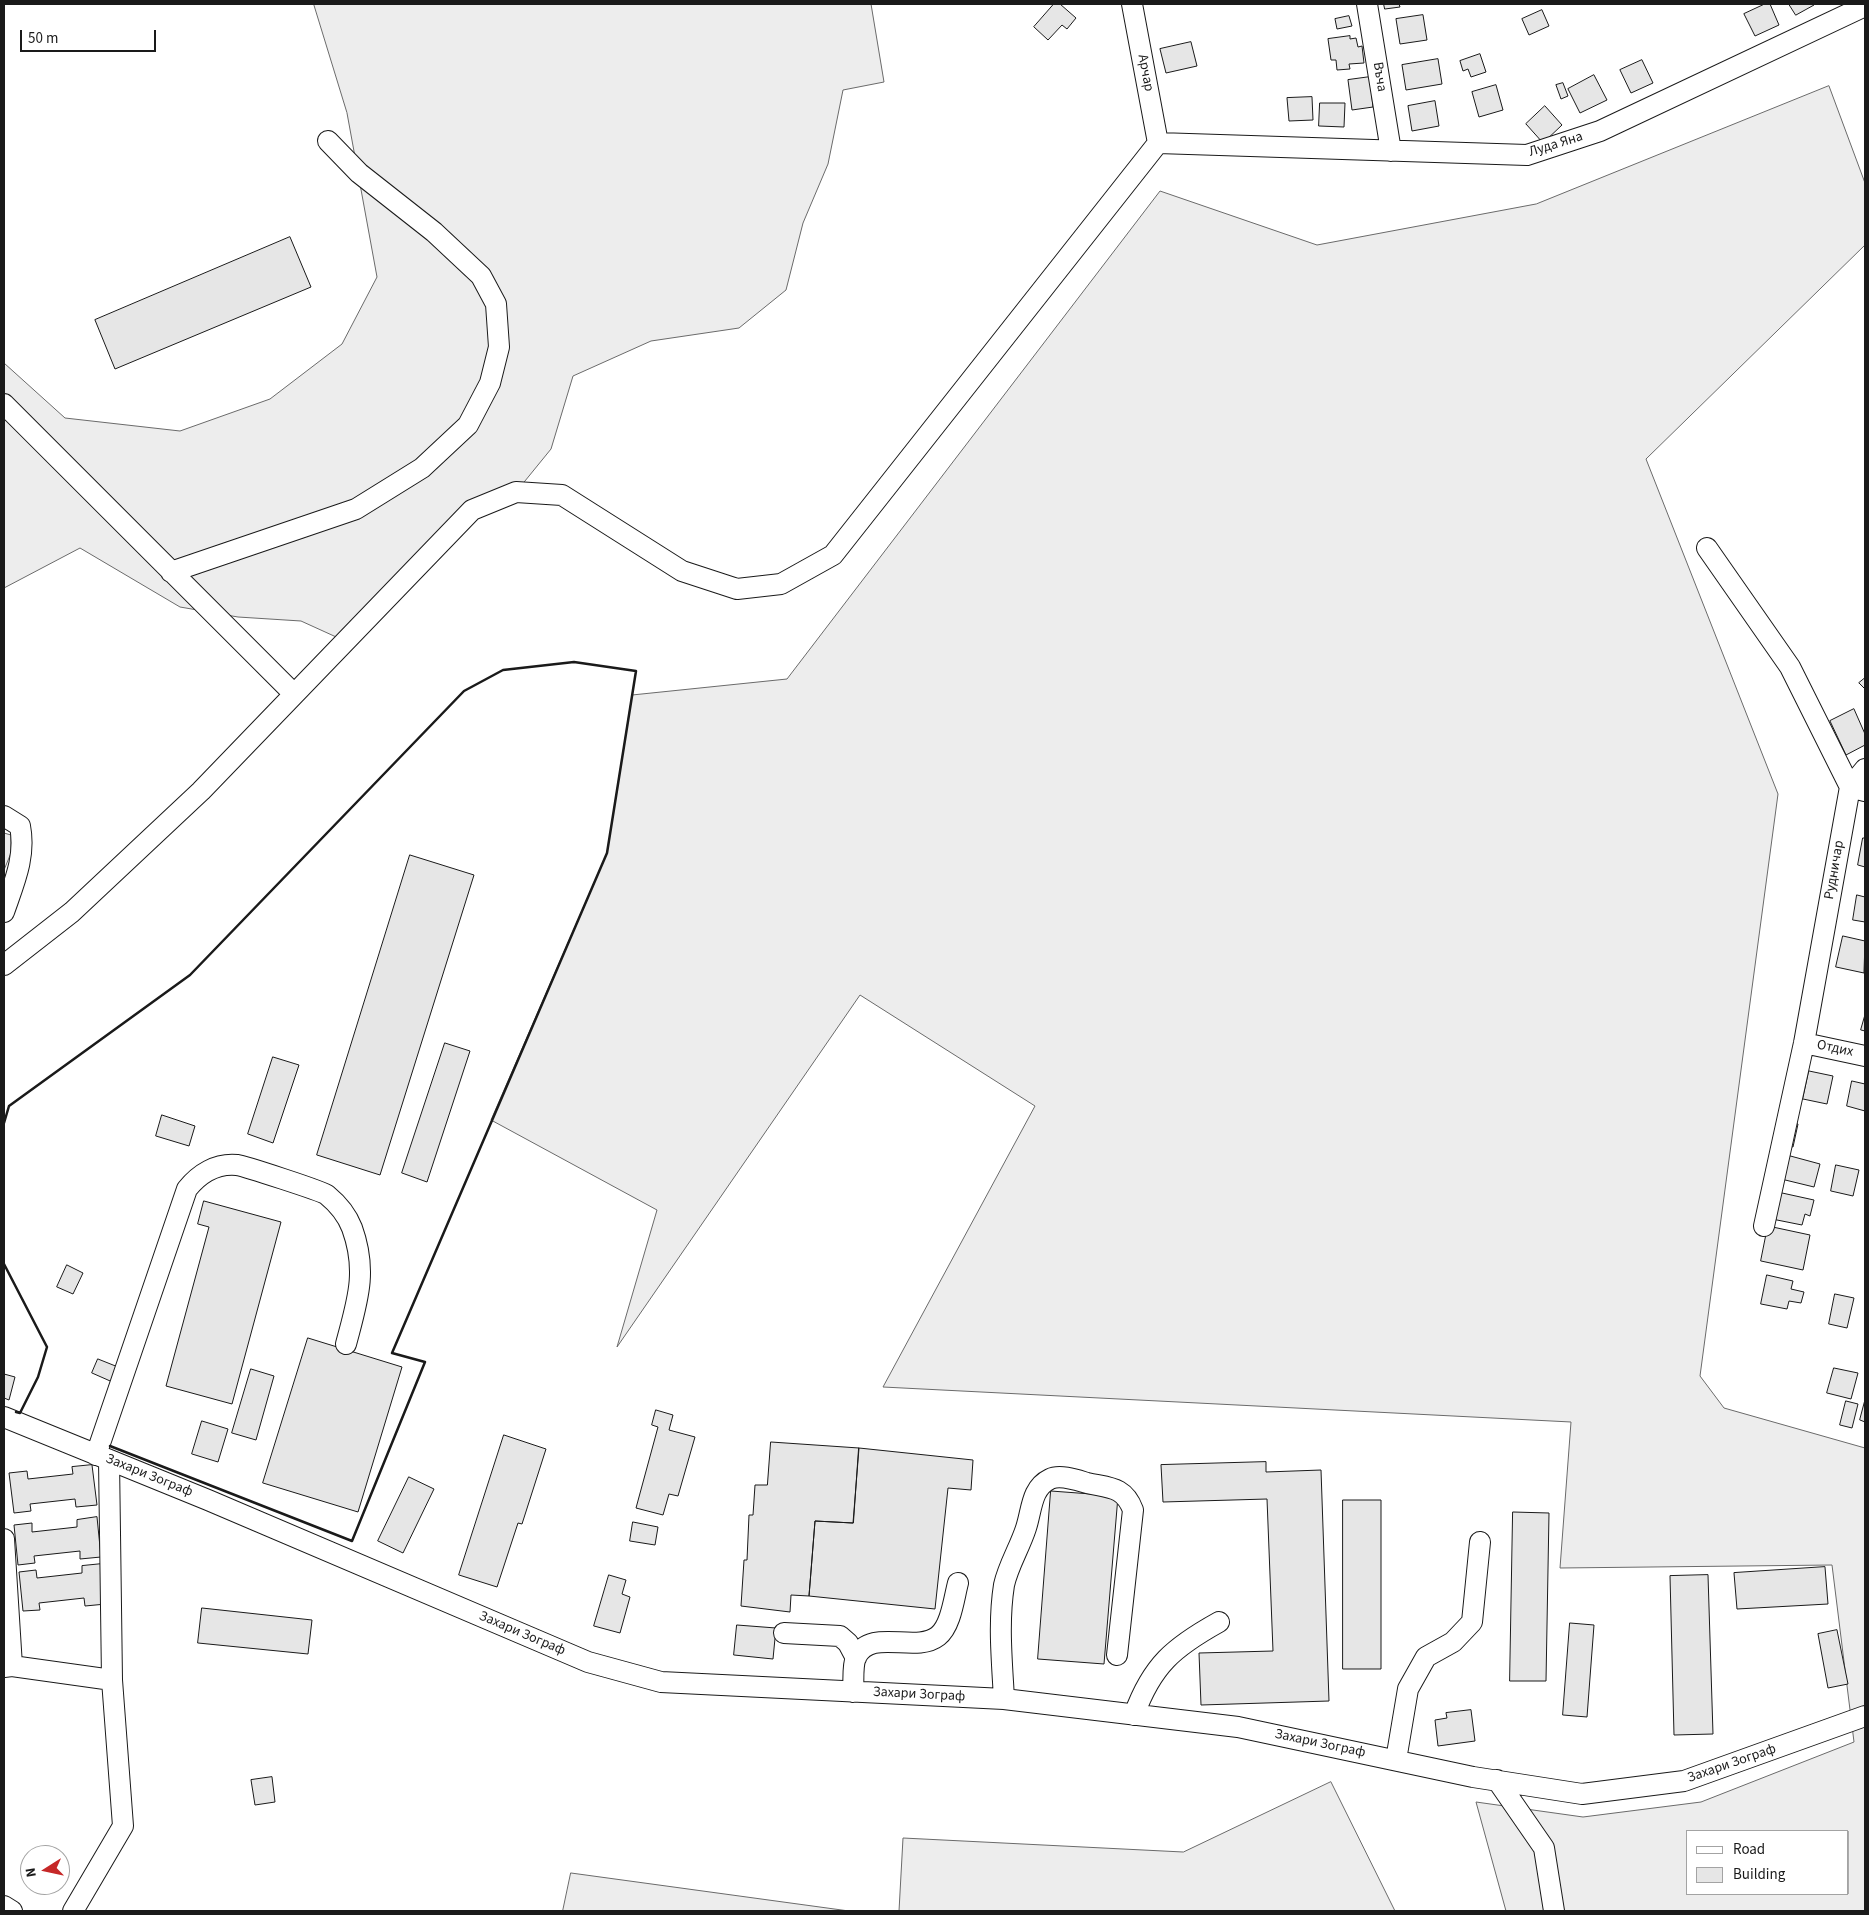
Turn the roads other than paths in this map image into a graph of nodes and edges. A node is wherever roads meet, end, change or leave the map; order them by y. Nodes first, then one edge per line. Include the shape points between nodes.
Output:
1 (1132, 4) edge
2 (1367, 4) edge
3 (1865, 6) edge
4 (328, 141) dead end
5 (1158, 143) junction
6 (1391, 150) junction
7 (4, 404) edge
8 (1707, 548) dead end
9 (172, 572) junction
10 (294, 694) junction
11 (1865, 769) edge
12 (1858, 789) edge
13 (4, 816) edge
14 (4, 912) edge
15 (4, 965) edge
16 (1804, 1043) junction
17 (1865, 1056) edge
18 (1764, 1226) dead end
19 (346, 1344) dead end
20 (4, 1417) edge
21 (103, 1458) junction
22 (4, 1539) edge
23 (1480, 1542) dead end
24 (958, 1583) dead end
25 (1219, 1622) dead end
26 (784, 1633) dead end
27 (1117, 1655) dead end
28 (856, 1658) junction
29 (8, 1667) edge
30 (112, 1680) junction
31 (853, 1692) junction
32 (1004, 1699) junction
33 (1134, 1715) junction
34 (1865, 1716) edge
35 (1396, 1760) junction
36 (1497, 1780) junction
37 (4, 1906) edge
38 (12, 1911) edge
39 (73, 1911) edge
40 (1554, 1911) edge

1 - 5 street, Арчар
2 - 6 street, Въча
3 - 6 street, Луда Яна via 1600,131 1527,155
4 - 9 street via 359,173 434,232 481,276 496,304 499,347 490,383 468,425 422,468 356,509
5 - 6 street, Луда Яна
5 - 10 street via 833,555 781,584 737,590 682,571 562,496 516,492 472,510
7 - 9 street
8 - 12 street via 1790,667
9 - 10 street
10 - 15 street via 200,791 72,912
11 - 12 street
12 - 16 street, Рудничар
13 - 14 street via 20,826 23,839 21,862
16 - 17 street, Отдих
16 - 18 street, Рудничар
19 - 21 street via 361,1287 359,1257 352,1228 343,1210 326,1194 237,1165 215,1168 198,1175 187,1189
20 - 21 street, Захари Зограф
21 - 30 street
21 - 31 street, Захари Зограф via 588,1662 661,1682
22 - 29 street
23 - 35 street via 1472,1622 1453,1642 1426,1657 1408,1689
24 - 28 street via 945,1626 938,1636 917,1644 880,1642
25 - 33 street via 1185,1642 1160,1664 1142,1692
26 - 28 street via 840,1636 848,1642
27 - 32 street via 1133,1510 1128,1498 1119,1490 1067,1478 1052,1478 1040,1485 1033,1498 1026,1527 1004,1583 1000,1630
28 - 31 street
29 - 30 street
30 - 39 street via 123,1826
31 - 32 street, Захари Зограф
32 - 33 street, Захари Зограф
33 - 35 street, Захари Зограф via 1238,1727
34 - 36 street, Захари Зограф via 1684,1781 1582,1794
35 - 36 street, Захари Зограф
36 - 40 street via 1544,1848
37 - 38 street

